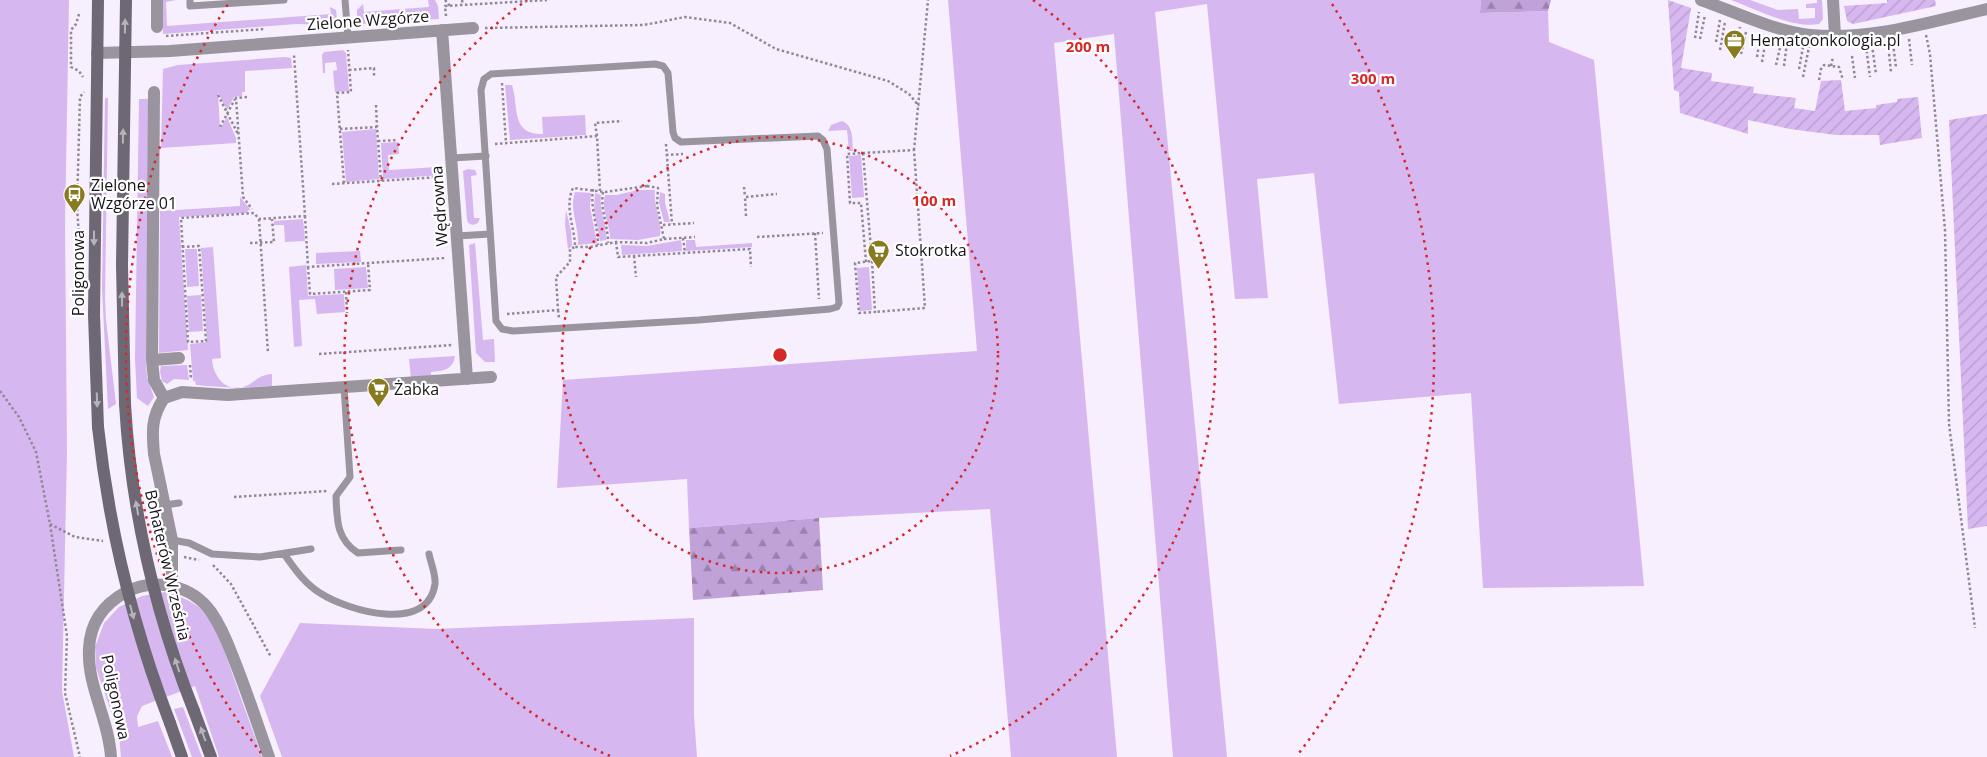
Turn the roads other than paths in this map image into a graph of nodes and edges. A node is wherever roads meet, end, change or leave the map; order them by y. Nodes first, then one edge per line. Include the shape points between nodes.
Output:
1 (98, 0) edge
2 (126, 0) edge
3 (157, 0) edge
4 (190, 0) edge
5 (284, 0) edge
6 (345, 0) edge
7 (1833, 0) edge
8 (1702, 6) edge
9 (1987, 10) edge
10 (444, 25) junction
11 (157, 27) dead end
12 (473, 28) road end
13 (1835, 36) junction
14 (348, 42) junction
15 (97, 53) junction
16 (125, 53) junction
17 (154, 92) dead end
18 (486, 156) junction
19 (452, 158) junction
20 (490, 234) junction
21 (457, 236) junction
22 (184, 359) road end
23 (152, 360) junction
24 (491, 377) dead end
25 (467, 379) junction
26 (344, 387) junction
27 (164, 398) junction
28 (179, 502) dead end
29 (165, 505) junction
30 (172, 540) junction
31 (311, 549) dead end
32 (401, 550) dead end
33 (284, 554) junction
34 (429, 554) dead end
35 (172, 585) junction
36 (111, 757) edge
37 (182, 757) edge
38 (211, 757) edge
39 (269, 757) edge

1 - 15 main road, Poligonowa
16 -> 2 main road
3 - 11 street
4 - 5 lane via 190,6
6 - 14 lane
7 - 13 street
8 - 13 street via 1789,31
9 - 13 street via 1871,34
10 - 12 street, Zielone Wzgórze
10 - 14 street, Zielone Wzgórze
10 - 19 street, Wędrowna
14 - 16 street, Zielone Wzgórze
15 - 16 street, Zielone Wzgórze
15 -> 37 main road, Poligonowa, bridge via 94,315 98,426 109,510 126,588 144,652
38 -> 16 main road, Bohaterów Września, bridge via 164,628 133,485 125,404 122,312
17 - 23 street
18 - 19 lane
18 - 20 lane
18 - 20 lane via 481,90 486,76 663,66 668,73 673,132 681,142 818,136 823,140 827,149 840,303 830,309 747,316 507,331 497,326 496,321
19 - 21 street, Wędrowna
20 - 21 lane
21 - 25 street, Wędrowna
22 - 23 street
23 - 27 street via 154,380
24 - 25 street
25 - 26 street
26 - 27 street via 228,395 182,392
26 - 32 lane via 350,477 336,496 338,530 350,548 358,553
27 - 29 street via 154,416 153,440
28 - 29 lane
29 - 30 street
30 - 33 lane via 189,543 212,554
30 - 35 street
31 - 33 lane
33 - 34 lane via 304,582 322,594 361,610 384,614 411,613 422,608 432,595 435,582
35 - 36 street, Poligonowa via 145,586 113,600 103,609 91,634 90,669 110,737
35 - 39 street, Poligonowa via 197,598 221,627

